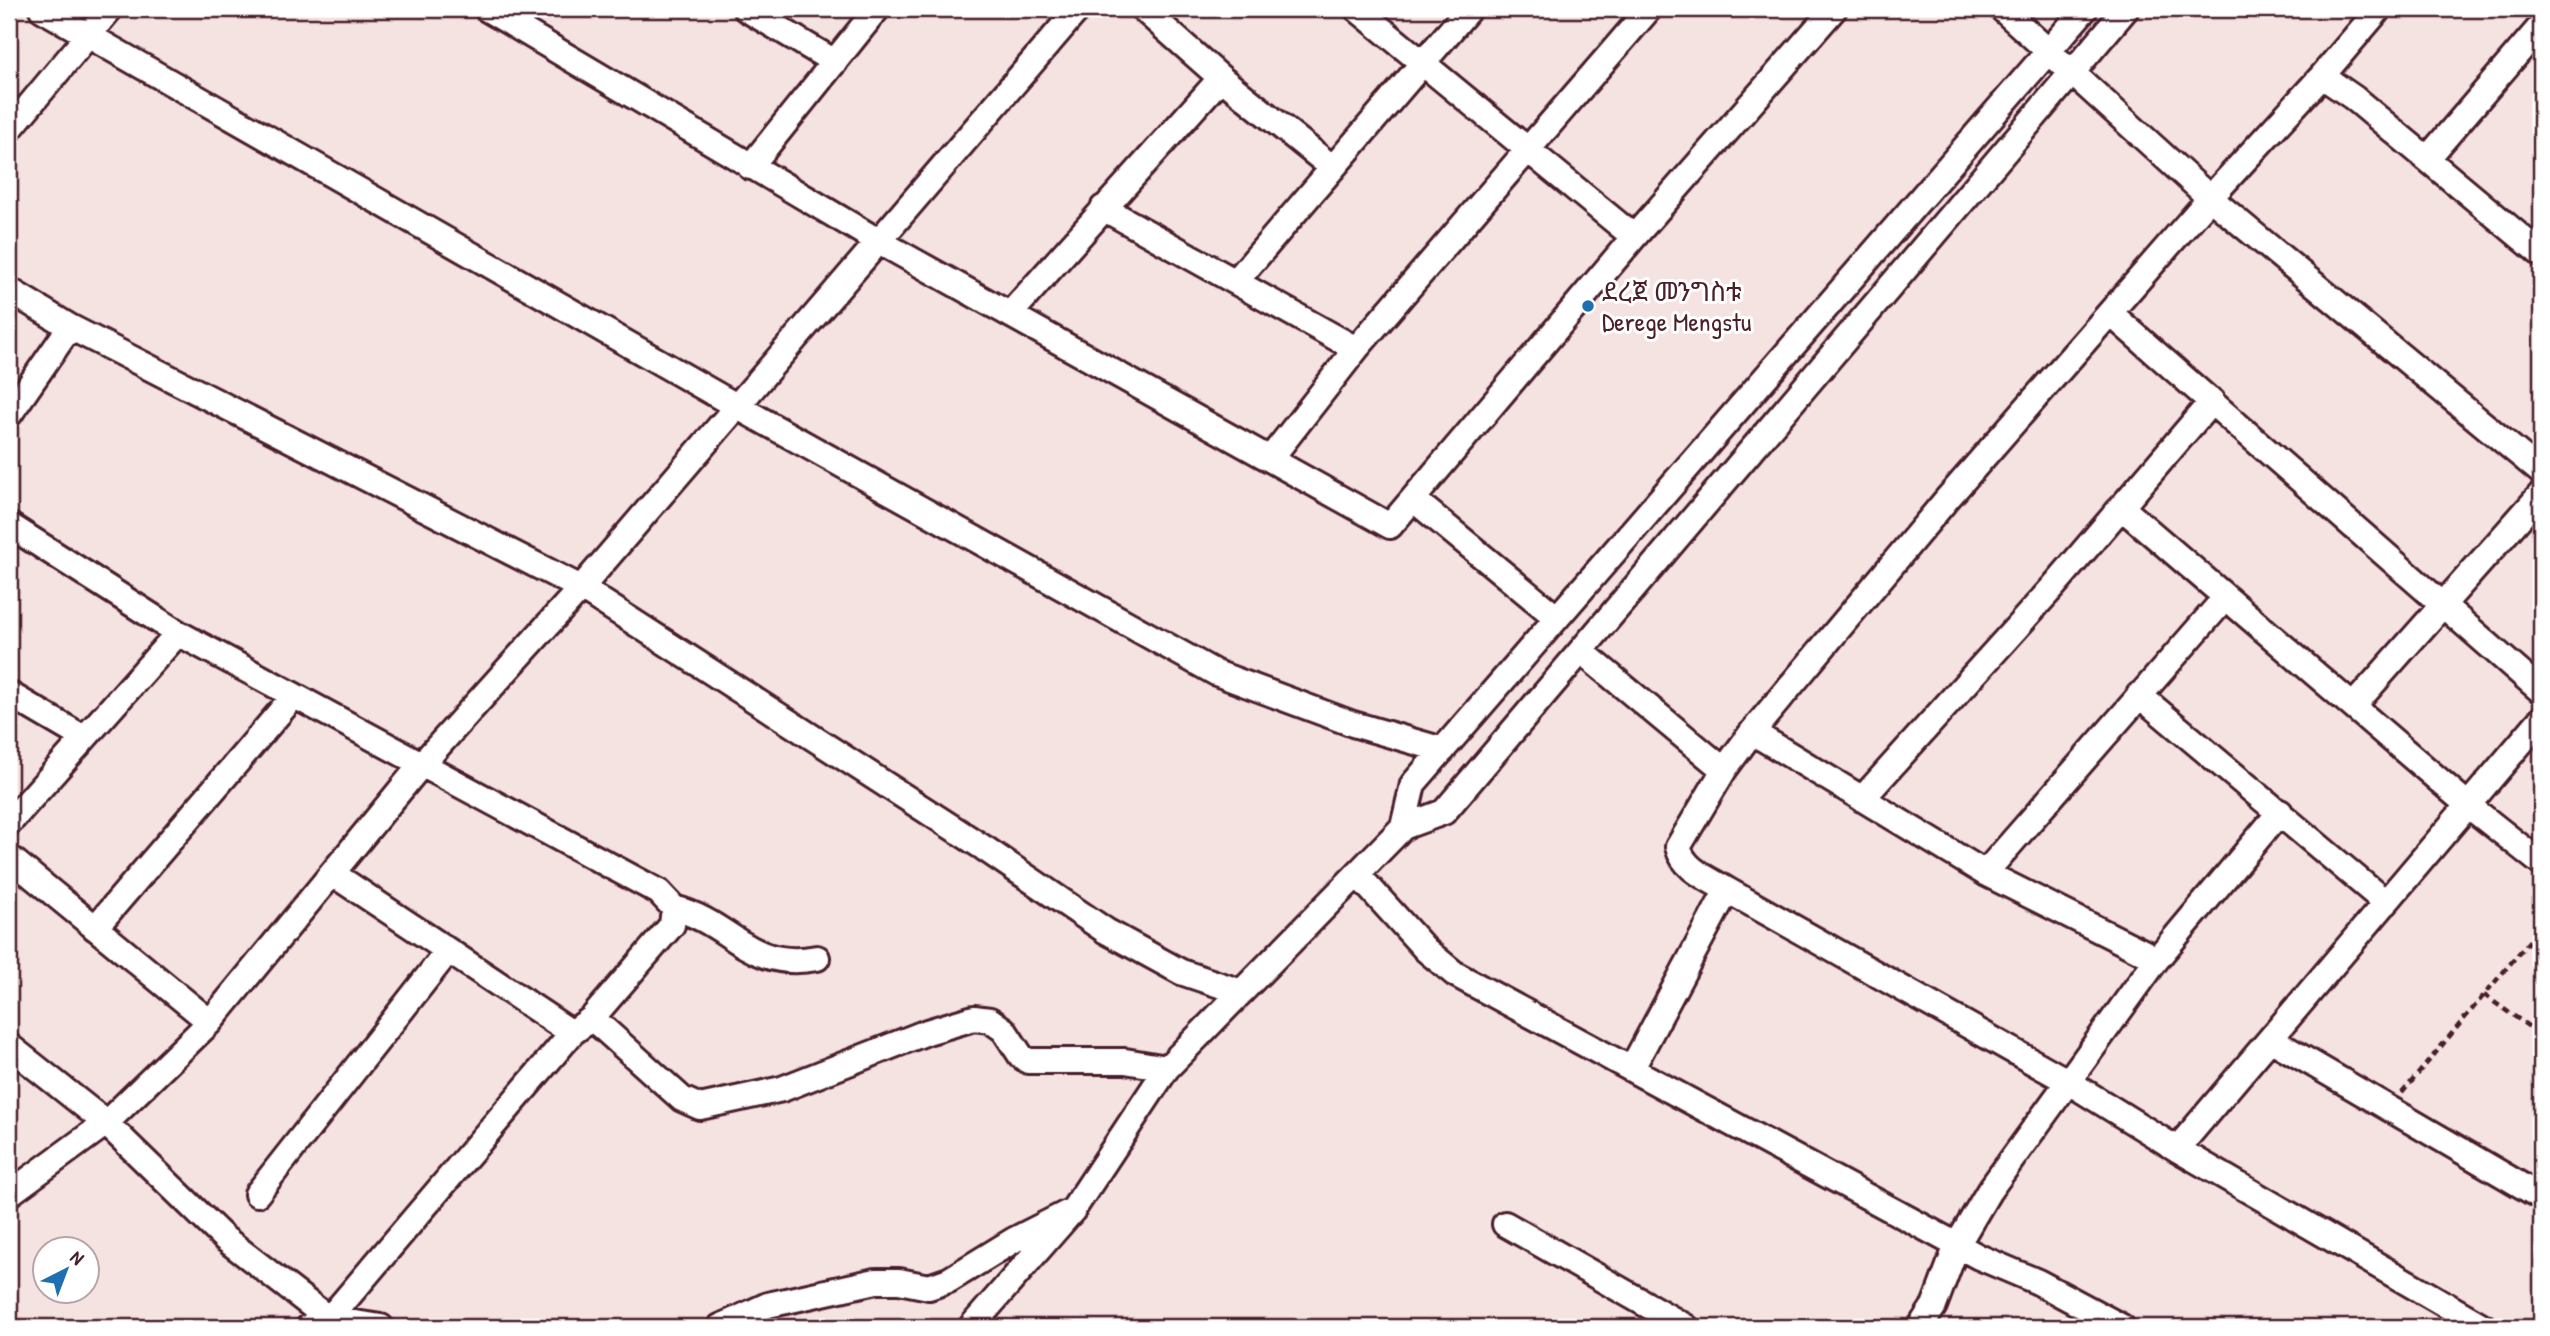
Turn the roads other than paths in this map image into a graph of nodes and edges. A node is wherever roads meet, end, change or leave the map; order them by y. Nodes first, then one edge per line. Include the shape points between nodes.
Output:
1 (42, 9) edge
2 (110, 9) edge
3 (487, 9) edge
4 (746, 9) edge
5 (877, 9) edge
6 (1078, 9) edge
7 (1143, 9) edge
8 (1357, 9) edge
9 (1469, 9) edge
10 (1649, 9) edge
11 (1835, 9) edge
12 (2002, 9) edge
13 (2085, 9) edge
14 (2126, 9) edge
15 (2379, 9) edge
16 (515, 15) edge
17 (2541, 26) edge
18 (87, 35) junction
19 (2048, 51) junction
20 (835, 62) junction
21 (1422, 64) junction
22 (2073, 72) junction
23 (2322, 76) junction
24 (1221, 78) junction
25 (9, 130) edge
26 (1529, 149) junction
27 (2427, 159) junction
28 (750, 167) junction
29 (1333, 168) junction
30 (2210, 198) junction
31 (1103, 208) junction
32 (1634, 237) junction
33 (878, 241) junction
34 (2540, 250) edge
35 (1237, 280) junction
36 (9, 290) edge
37 (2110, 313) junction
38 (1010, 314) junction
39 (70, 327) junction
40 (1356, 349) junction
41 (2212, 401) junction
42 (738, 407) junction
43 (9, 415) edge
44 (1270, 458) junction
45 (2541, 472) edge
46 (2541, 495) edge
47 (1413, 499) junction
48 (2121, 508) junction
49 (9, 525) edge
50 (580, 588) junction
51 (2226, 597) junction
52 (2444, 606) junction
53 (1557, 618) junction
54 (178, 633) junction
55 (1581, 651) junction
56 (2541, 691) edge
57 (9, 694) edge
58 (2139, 695) junction
59 (293, 697) junction
60 (2354, 705) junction
61 (2541, 719) edge
62 (1752, 732) junction
63 (84, 738) junction
64 (1443, 750) junction
65 (421, 765) junction
66 (1724, 770) junction
67 (1862, 799) junction
68 (2469, 806) junction
69 (2280, 811) junction
70 (9, 823) edge
71 (1403, 827) junction
72 (9, 857) edge
73 (2541, 863) edge
74 (1985, 873) junction
75 (333, 874) junction
76 (1357, 874) junction
77 (1727, 890) junction
78 (2386, 903) junction
79 (674, 908) junction
80 (95, 928) junction
81 (448, 951) junction
82 (817, 958) dead end
83 (2157, 959) junction
84 (1241, 992) junction
85 (592, 1018) junction
86 (209, 1022) junction
87 (572, 1033) junction
88 (2270, 1039) junction
89 (9, 1046) edge
90 (1167, 1068) junction
91 (1632, 1069) junction
92 (2067, 1081) junction
93 (106, 1123) junction
94 (2177, 1149) junction
95 (9, 1194) edge
96 (257, 1194) dead end
97 (2541, 1197) edge
98 (1073, 1210) junction
99 (1505, 1224) dead end
100 (1957, 1245) junction
101 (319, 1323) edge
102 (979, 1325) edge
103 (381, 1327) edge
104 (720, 1327) edge
105 (1686, 1327) edge
106 (1920, 1327) edge
107 (2122, 1327) edge
108 (2484, 1327) edge

1 - 18 street
2 - 18 street
3 - 16 street
4 - 20 street
5 - 20 street
6 - 33 street
7 - 24 street
8 - 21 street
9 - 21 street
10 - 26 street
11 - 32 street
12 - 19 street
13 - 19 street
14 - 22 street
15 - 23 street
16 - 28 street
17 - 27 street
18 - 25 street
18 - 42 street
19 - 22 street
19 - 53 street
20 - 28 street
21 - 26 street
21 - 29 street
22 - 30 street
22 - 55 street
23 - 27 street
23 - 30 street
24 - 29 street
24 - 31 street
26 - 32 street
26 - 40 street
27 - 34 street
28 - 33 street
29 - 35 street
30 - 37 street
30 - 45 street
31 - 35 street
31 - 38 street
32 - 47 street
33 - 38 street
33 - 42 street
35 - 40 street
36 - 39 street
37 - 41 street
37 - 62 street
38 - 44 street
39 - 43 street
39 - 50 street
40 - 44 street
41 - 48 street
41 - 52 street
42 - 50 street
42 - 64 street via 1216,673 1353,724
44 - 47 street via 1390,526
46 - 52 street
47 - 53 street
48 - 51 street
48 - 67 street
49 - 54 street
50 - 65 street
50 - 84 street via 1106,931 1181,972
51 - 58 street
51 - 60 street
52 - 56 street
52 - 60 street
53 - 64 street
54 - 59 street
54 - 63 street
55 - 66 street
55 - 71 street via 1444,812
57 - 63 street
58 - 69 street
58 - 74 street
59 - 65 street
59 - 80 street
60 - 68 street
61 - 68 street
62 - 66 street
62 - 67 street
63 - 70 street
64 - 71 street via 1413,784
65 - 75 street
65 - 79 street via 659,892
66 - 77 street via 1678,847 1692,869
67 - 74 street
68 - 73 street
68 - 78 street
69 - 78 street
69 - 83 street
71 - 76 street
72 - 80 street
74 - 83 street
75 - 81 street
75 - 86 street
76 - 84 street
76 - 91 street via 1426,950 1455,974
77 - 91 street
77 - 92 street
78 - 88 street
79 - 82 street via 713,923 751,952 768,958 792,963
79 - 85 street via 672,925
80 - 86 street
81 - 87 street
81 - 96 street
83 - 92 street
84 - 90 street
85 - 87 street
85 - 90 street via 682,1099 700,1107 782,1089 974,1018 990,1020 1004,1030 1028,1061 1125,1060
86 - 93 street
87 - 101 street
88 - 94 street
88 - 97 street
89 - 93 street
90 - 98 street
91 - 100 street
92 - 94 street
92 - 100 street via 1989,1191
93 - 95 street
93 - 101 street
94 - 108 street
98 - 102 street
98 - 104 street via 929,1287 899,1280 876,1281 768,1306
99 - 105 street
100 - 106 street via 1934,1306
100 - 107 street
101 - 103 street

